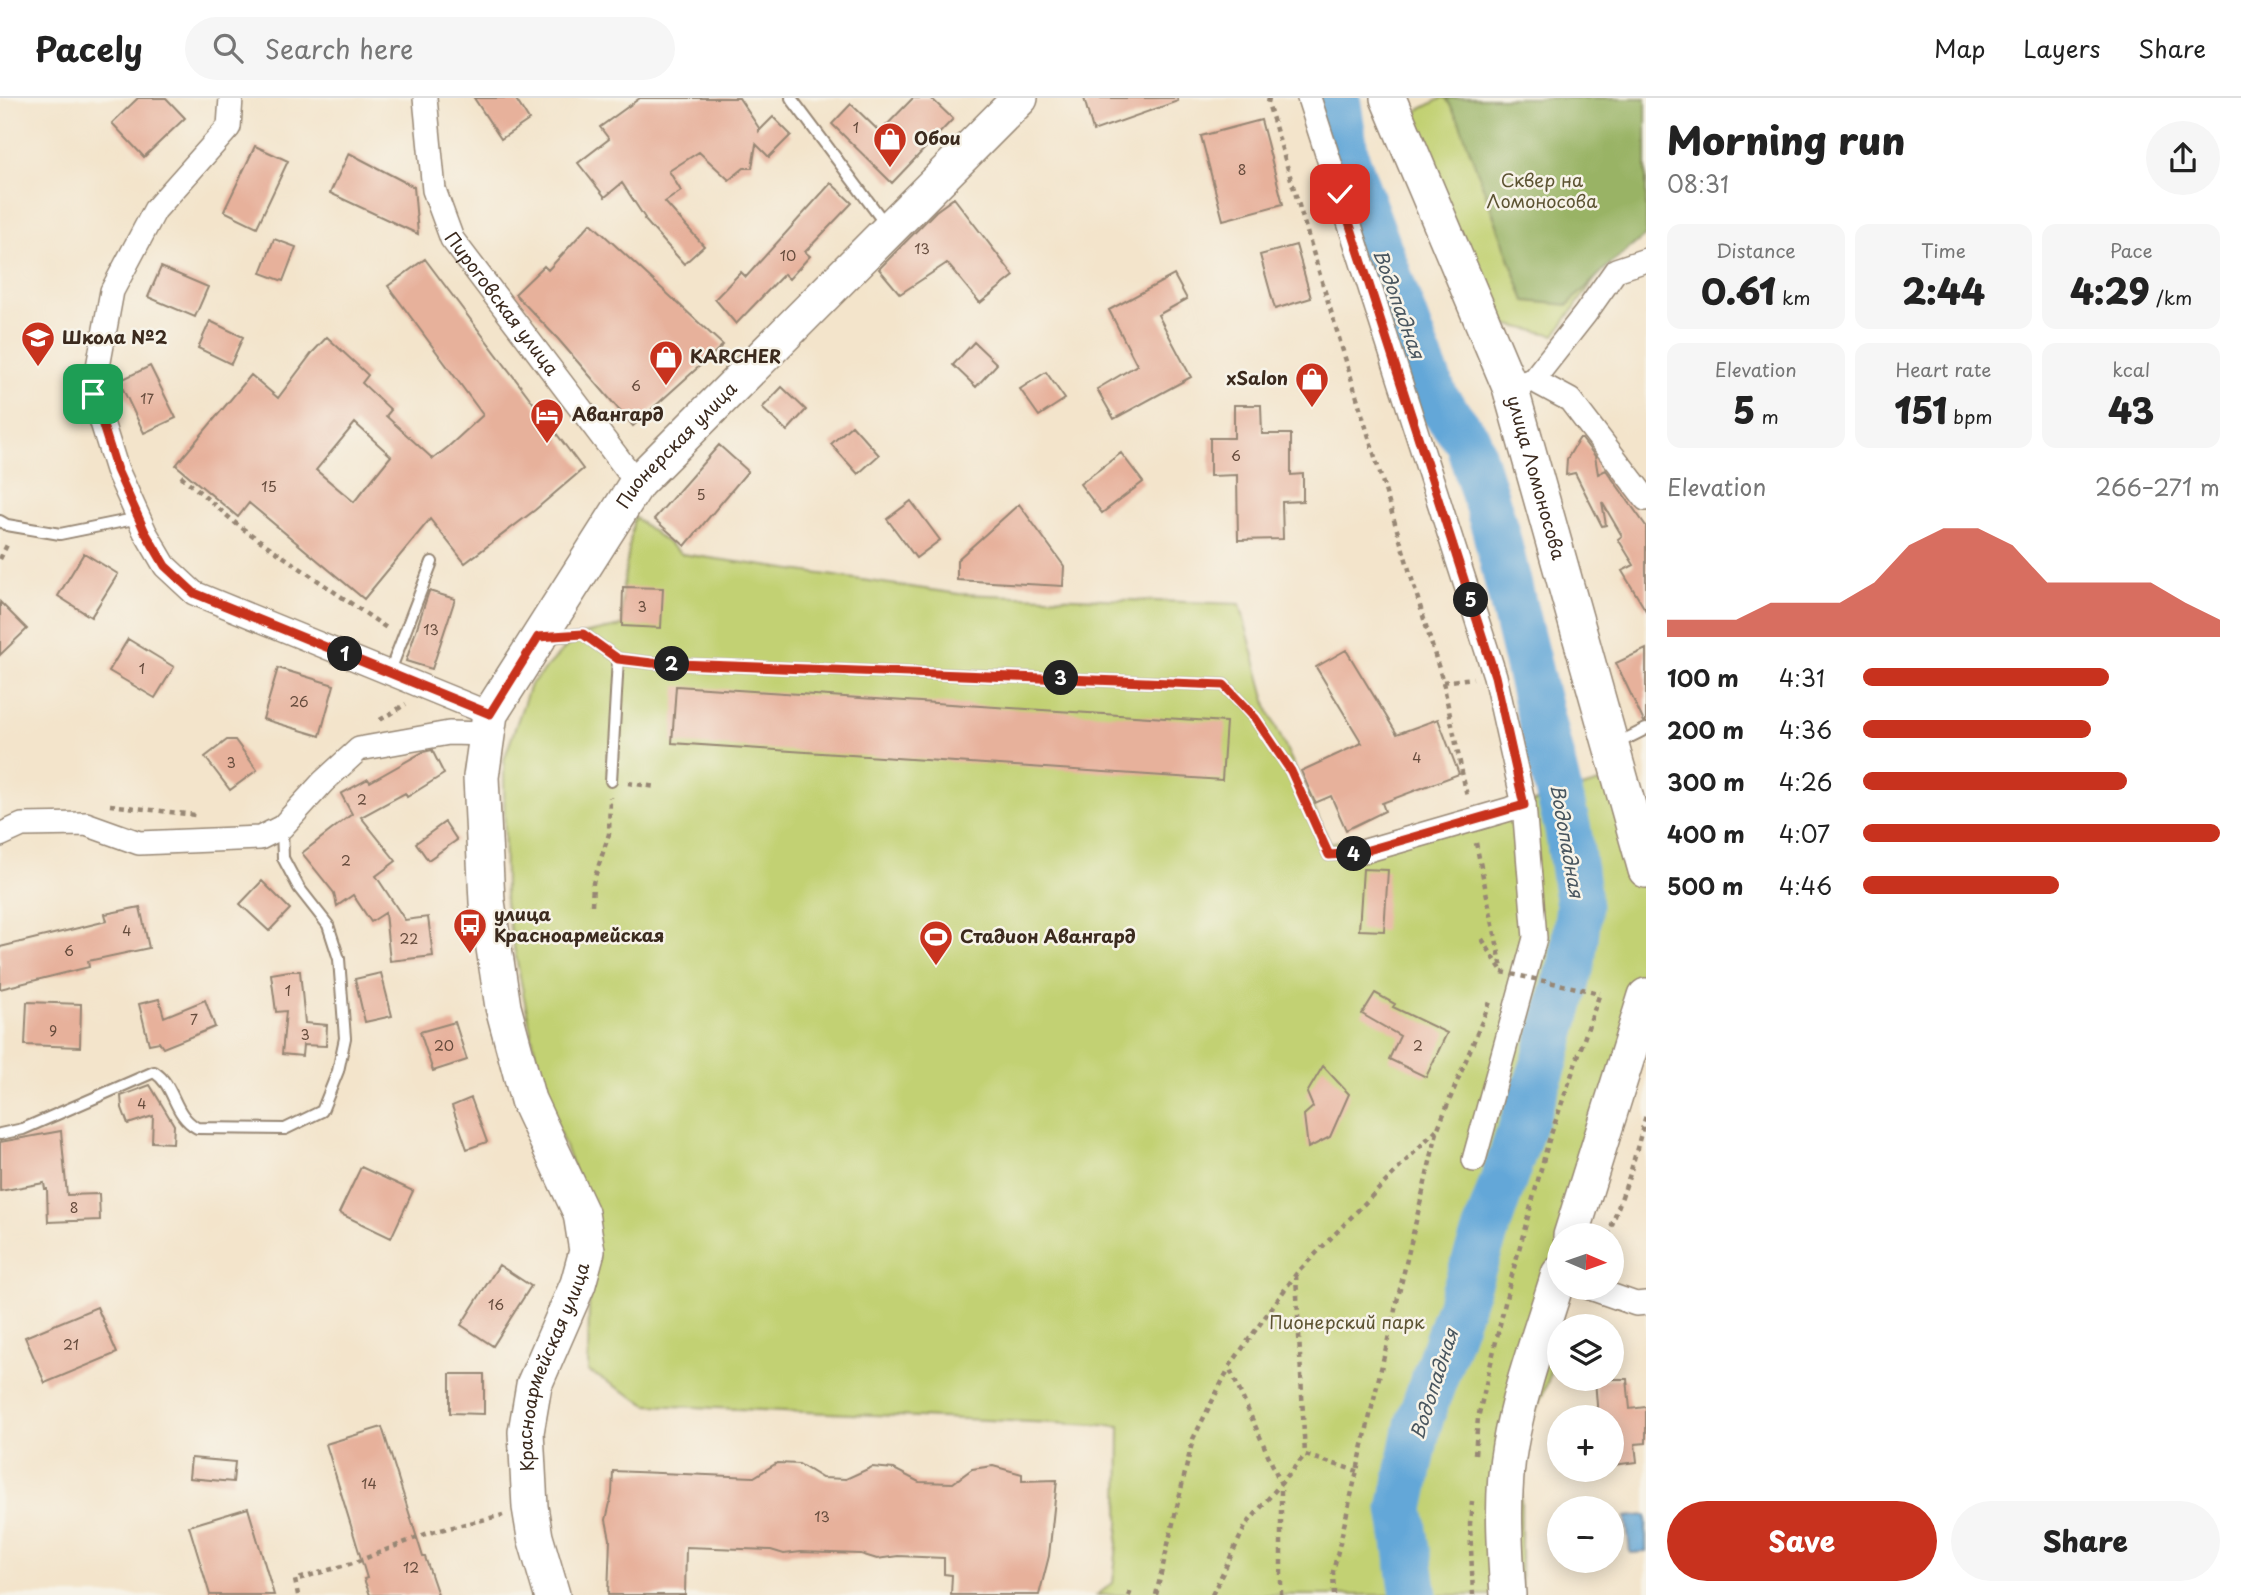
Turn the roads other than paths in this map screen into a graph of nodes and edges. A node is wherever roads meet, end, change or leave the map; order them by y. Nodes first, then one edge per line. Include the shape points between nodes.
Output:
1 (232, 98) edge
2 (425, 98) edge
3 (791, 98) edge
4 (1020, 98) edge
5 (1309, 98) edge
6 (1388, 98) edge
7 (889, 230) junction
8 (1646, 260) edge
9 (1521, 383) junction
10 (637, 483) junction
11 (1646, 499) edge
12 (139, 518) junction
13 (0, 520) edge
14 (432, 562) dead end
15 (538, 637) junction
16 (618, 659) junction
17 (390, 671) junction
18 (489, 724) junction
19 (1646, 729) edge
20 (1611, 747) junction
21 (611, 781) road end
22 (1524, 805) junction
23 (282, 827) junction
24 (0, 835) edge
25 (1358, 853) joint
26 (1646, 870) edge
27 (1646, 996) edge
28 (0, 1134) edge
29 (1474, 1160) dead end
30 (1575, 1223) edge
31 (1551, 1300) edge
32 (1563, 1300) edge
33 (1624, 1300) edge
34 (1646, 1303) edge
35 (552, 1595) edge
36 (1508, 1595) edge
37 (1521, 1595) edge

1 - 12 street via 229,127 155,210 113,291 93,394 117,470
2 - 10 street, Пироговская улица via 434,190 452,239
3 - 7 lane
4 - 7 main road, Пионерская улица
5 - 22 street via 1495,676
6 - 9 main road, улица Ломоносова
7 - 10 main road, Пионерская улица
8 - 9 street via 1616,270 1585,314
9 - 11 street via 1570,400
9 - 20 main road, улица Ломоносова
10 - 15 main road, Пионерская улица
12 - 13 lane via 60,534
12 - 17 street via 165,566 194,593
14 - 17 lane
15 - 16 lane via 583,634
15 - 18 main road, Пионерская улица
16 - 21 lane
16 - 25 lane via 1224,685 1255,718 1291,771 1329,855
17 - 18 street
18 - 23 street via 359,749
18 - 35 main road, Красноармейская улица via 481,777 487,902 503,1007 528,1100 581,1213 587,1251 578,1284 534,1385 526,1432 530,1507
19 - 20 lane
20 - 26 main road, улица Ломоносова
22 - 25 street
22 - 29 street via 1535,939
23 - 24 street via 260,838 139,843 86,824 22,825
23 - 28 lane via 283,858 328,925 339,959 345,1038 322,1111 285,1129 197,1128 184,1121 163,1077 154,1072 23,1129
27 - 30 main road
31 - 36 main road via 1509,1448
32 - 37 main road via 1521,1444 1517,1529
33 - 34 street

